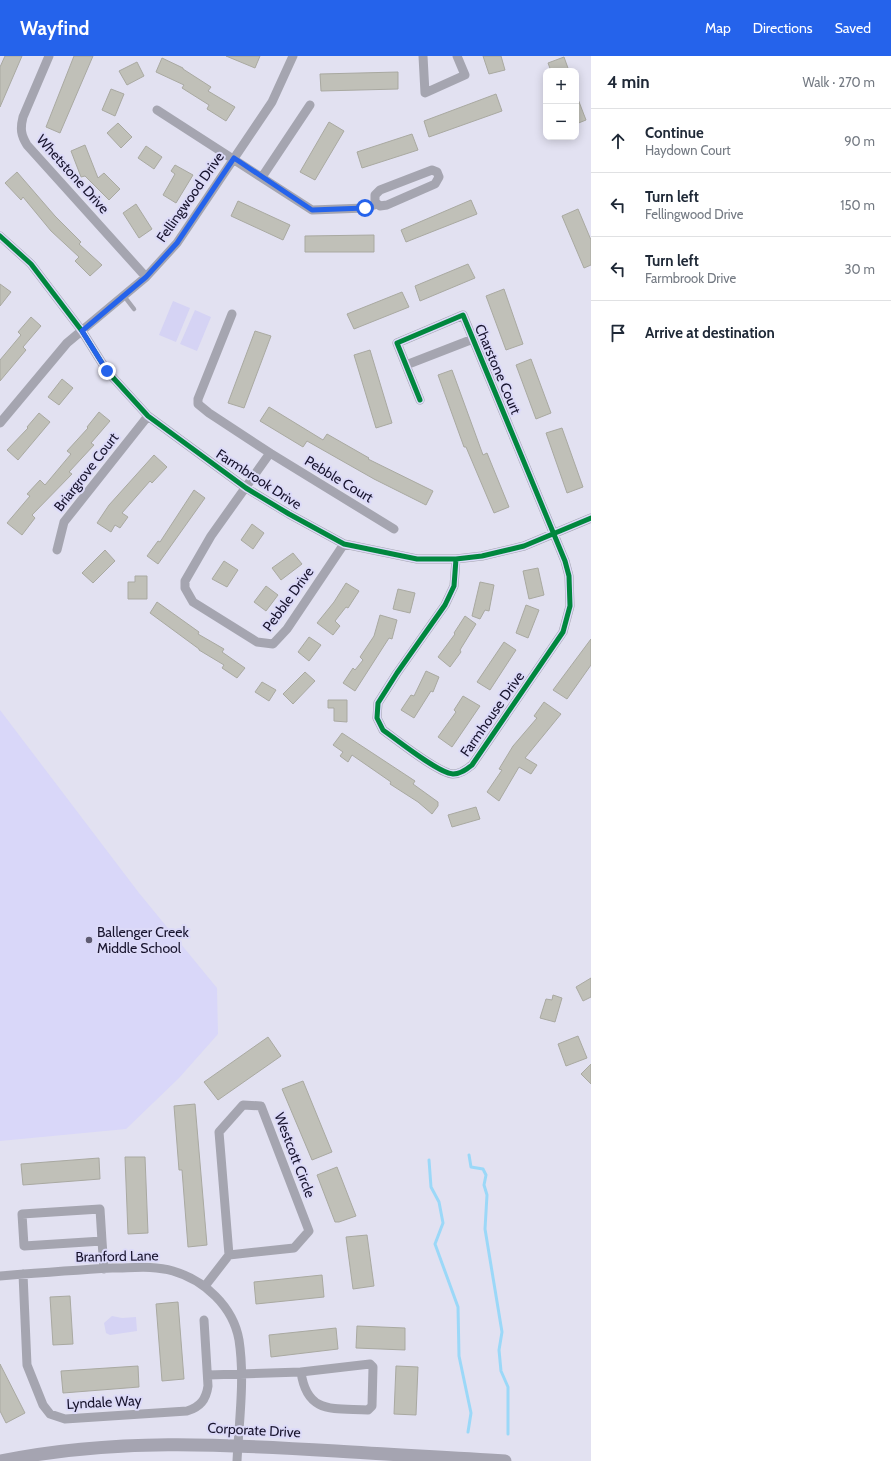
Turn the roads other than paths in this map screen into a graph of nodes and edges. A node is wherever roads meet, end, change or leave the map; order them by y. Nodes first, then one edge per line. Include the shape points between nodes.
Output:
1 (49, 56) edge
2 (293, 56) edge
3 (423, 56) edge
4 (457, 56) edge
5 (310, 105) dead end
6 (157, 110) dead end
7 (234, 158) junction
8 (262, 177) junction
9 (377, 204) junction
10 (1, 239) edge
11 (146, 277) junction
12 (124, 296) junction
13 (134, 309) dead end
14 (232, 314) dead end
15 (82, 331) junction
16 (473, 339) junction
17 (406, 365) junction
18 (420, 400) dead end
19 (148, 416) junction
20 (0, 423) edge
21 (270, 453) junction
22 (246, 488) junction
23 (591, 518) edge
24 (394, 529) dead end
25 (554, 534) junction
26 (344, 544) junction
27 (57, 550) dead end
28 (456, 559) junction
29 (102, 1241) junction
30 (229, 1255) junction
31 (104, 1269) junction
32 (23, 1274) junction
33 (0, 1276) edge
34 (205, 1286) junction
35 (204, 1320) dead end
36 (301, 1372) junction
37 (208, 1375) junction
38 (241, 1375) junction
39 (238, 1444) junction
40 (1, 1461) edge
41 (237, 1461) edge
42 (506, 1461) edge

1 - 11 street, Whetstone Drive via 23,117 22,136 27,145
2 - 7 street, Fellingwood Drive via 272,102
3 - 4 street via 425,93 466,75
5 - 8 street
6 - 7 street
7 - 8 street
7 - 11 street, Fellingwood Drive via 177,243
8 - 9 street via 312,210 365,208
9 - 9 street via 387,206 435,184 438,175 429,170 380,190 375,198
10 - 15 street, Farmbrook Drive via 31,264
11 - 12 street, Fellingwood Drive
12 - 13 lane
12 - 15 street, Fellingwood Drive
14 - 21 street, Pebble Court via 198,398 198,404
15 - 19 street, Farmbrook Drive via 107,371
15 - 20 street, Fellingwood Drive via 67,344
16 - 17 street, Charstone Court
16 - 17 street, Charstone Court via 463,315 397,343
16 - 25 street, Charstone Court
17 - 18 street, Charstone Court
19 - 22 street, Farmbrook Drive
19 - 27 street, Briargrove Court via 64,522
21 - 22 street
21 - 24 street, Pebble Court
22 - 26 street, Farmbrook Drive
22 - 26 street, Pebble Drive via 211,536 185,581 185,588 192,602 252,640 273,644 287,629
23 - 25 street, Farmbrook Drive
25 - 28 street, Farmbrook Drive via 524,546
25 - 28 street, Farmhouse Drive via 569,576 570,606 563,632 472,765 452,774 432,764 383,730 378,723 376,711 397,673 445,605 454,586
26 - 28 street, Farmbrook Drive via 417,559
29 - 29 street via 100,1209 22,1214 24,1246
29 - 31 street
30 - 30 street, Westcott Circle via 219,1132 243,1105 261,1106 309,1230 294,1248
30 - 34 street
31 - 32 street, Branford Lane
31 - 34 street, Branford Lane via 160,1268 183,1275
32 - 33 street, Branford Lane
32 - 37 street, Lyndale Way via 27,1365 43,1405 50,1414 65,1419 187,1411 196,1408 202,1402 206,1395
34 - 38 street, Branford Lane via 222,1302 235,1325
35 - 37 street, Lyndale Way
36 - 36 street via 370,1364 373,1367 372,1406 368,1410 328,1408 317,1404 309,1398 303,1388
36 - 38 street
37 - 38 street
38 - 39 street, Branford Lane
39 - 40 street, Corporate Drive via 132,1445 71,1450
39 - 41 street, Branford Lane
39 - 42 street, Corporate Drive

